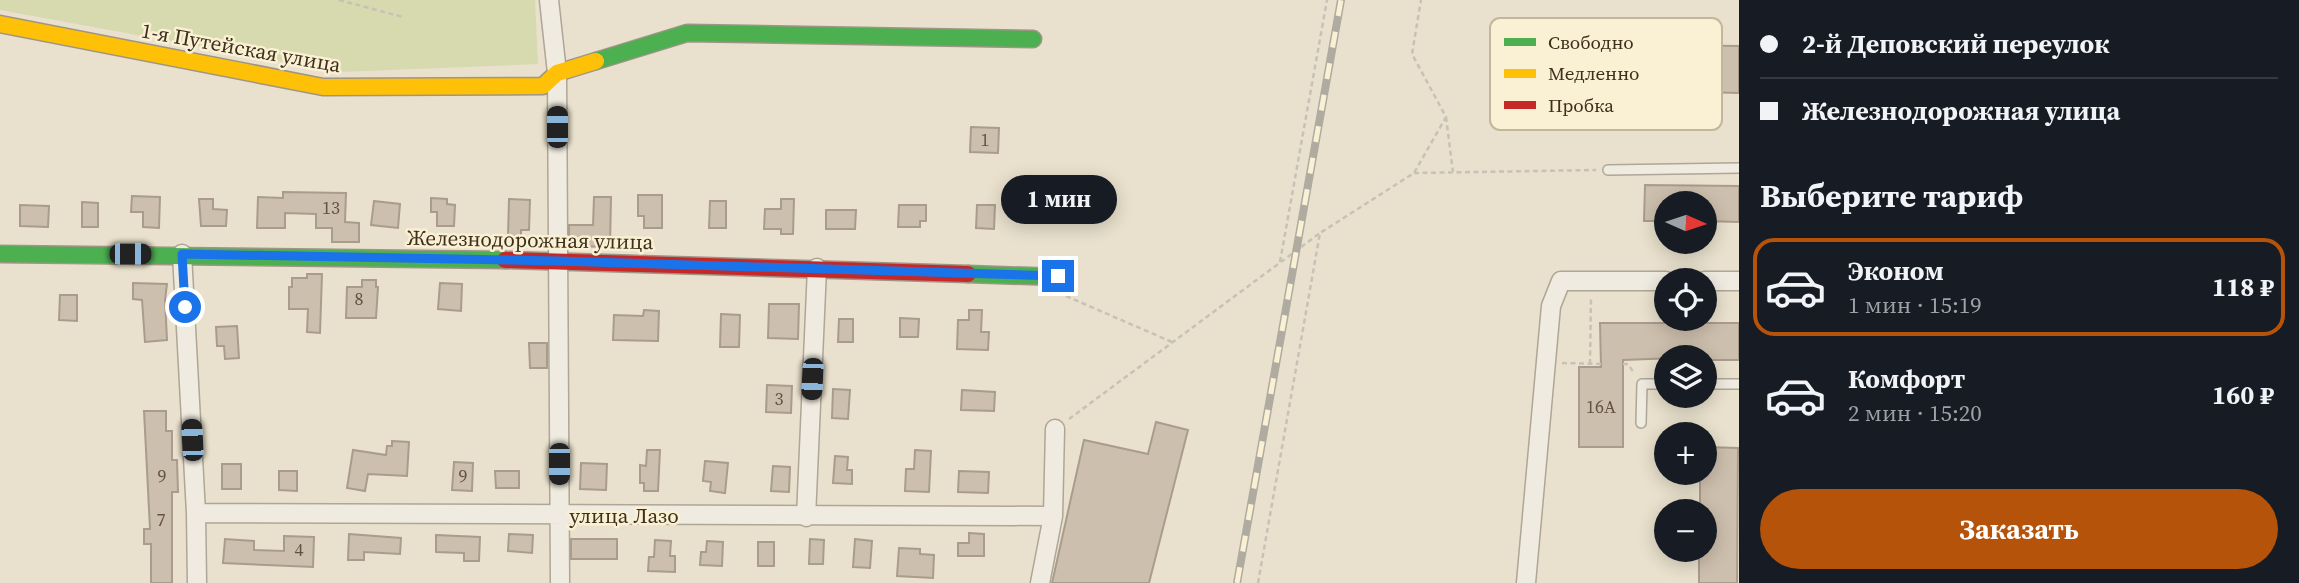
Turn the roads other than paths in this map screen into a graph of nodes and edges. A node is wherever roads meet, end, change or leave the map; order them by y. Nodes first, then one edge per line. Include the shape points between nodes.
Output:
1 (549, 0) edge
2 (0, 24) edge
3 (1033, 39) dead end
4 (556, 73) junction
5 (1739, 169) edge
6 (1608, 170) road end
7 (0, 254) edge
8 (182, 254) junction
9 (558, 261) junction
10 (817, 268) junction
11 (1058, 276) road end
12 (1654, 281) edge
13 (1717, 281) edge
14 (1739, 281) edge
15 (1654, 384) edge
16 (1717, 384) edge
17 (1739, 384) edge
18 (1641, 423) dead end
19 (1055, 429) road end
20 (195, 513) junction
21 (559, 515) junction
22 (1053, 516) junction
23 (806, 517) junction
24 (197, 583) edge
25 (560, 583) edge
26 (1040, 583) edge
27 (1526, 583) edge

1 - 4 street
2 - 4 street, 1-я Путейская улица via 323,87 543,86
3 - 4 street, 1-я Путейская улица via 687,33
4 - 9 street
5 - 6 lane
7 - 8 street, Железнодорожная улица
8 - 9 street, Железнодорожная улица
8 - 20 street
9 - 10 street, Железнодорожная улица
9 - 21 street
10 - 11 street, Железнодорожная улица
10 - 23 street
12 - 27 street via 1561,281 1551,306
13 - 14 street
15 - 18 lane via 1642,384
16 - 17 lane
19 - 22 street
20 - 21 street, улица Лазо
20 - 24 street
21 - 23 street, улица Лазо
21 - 25 street
22 - 23 street, улица Лазо
22 - 26 street

